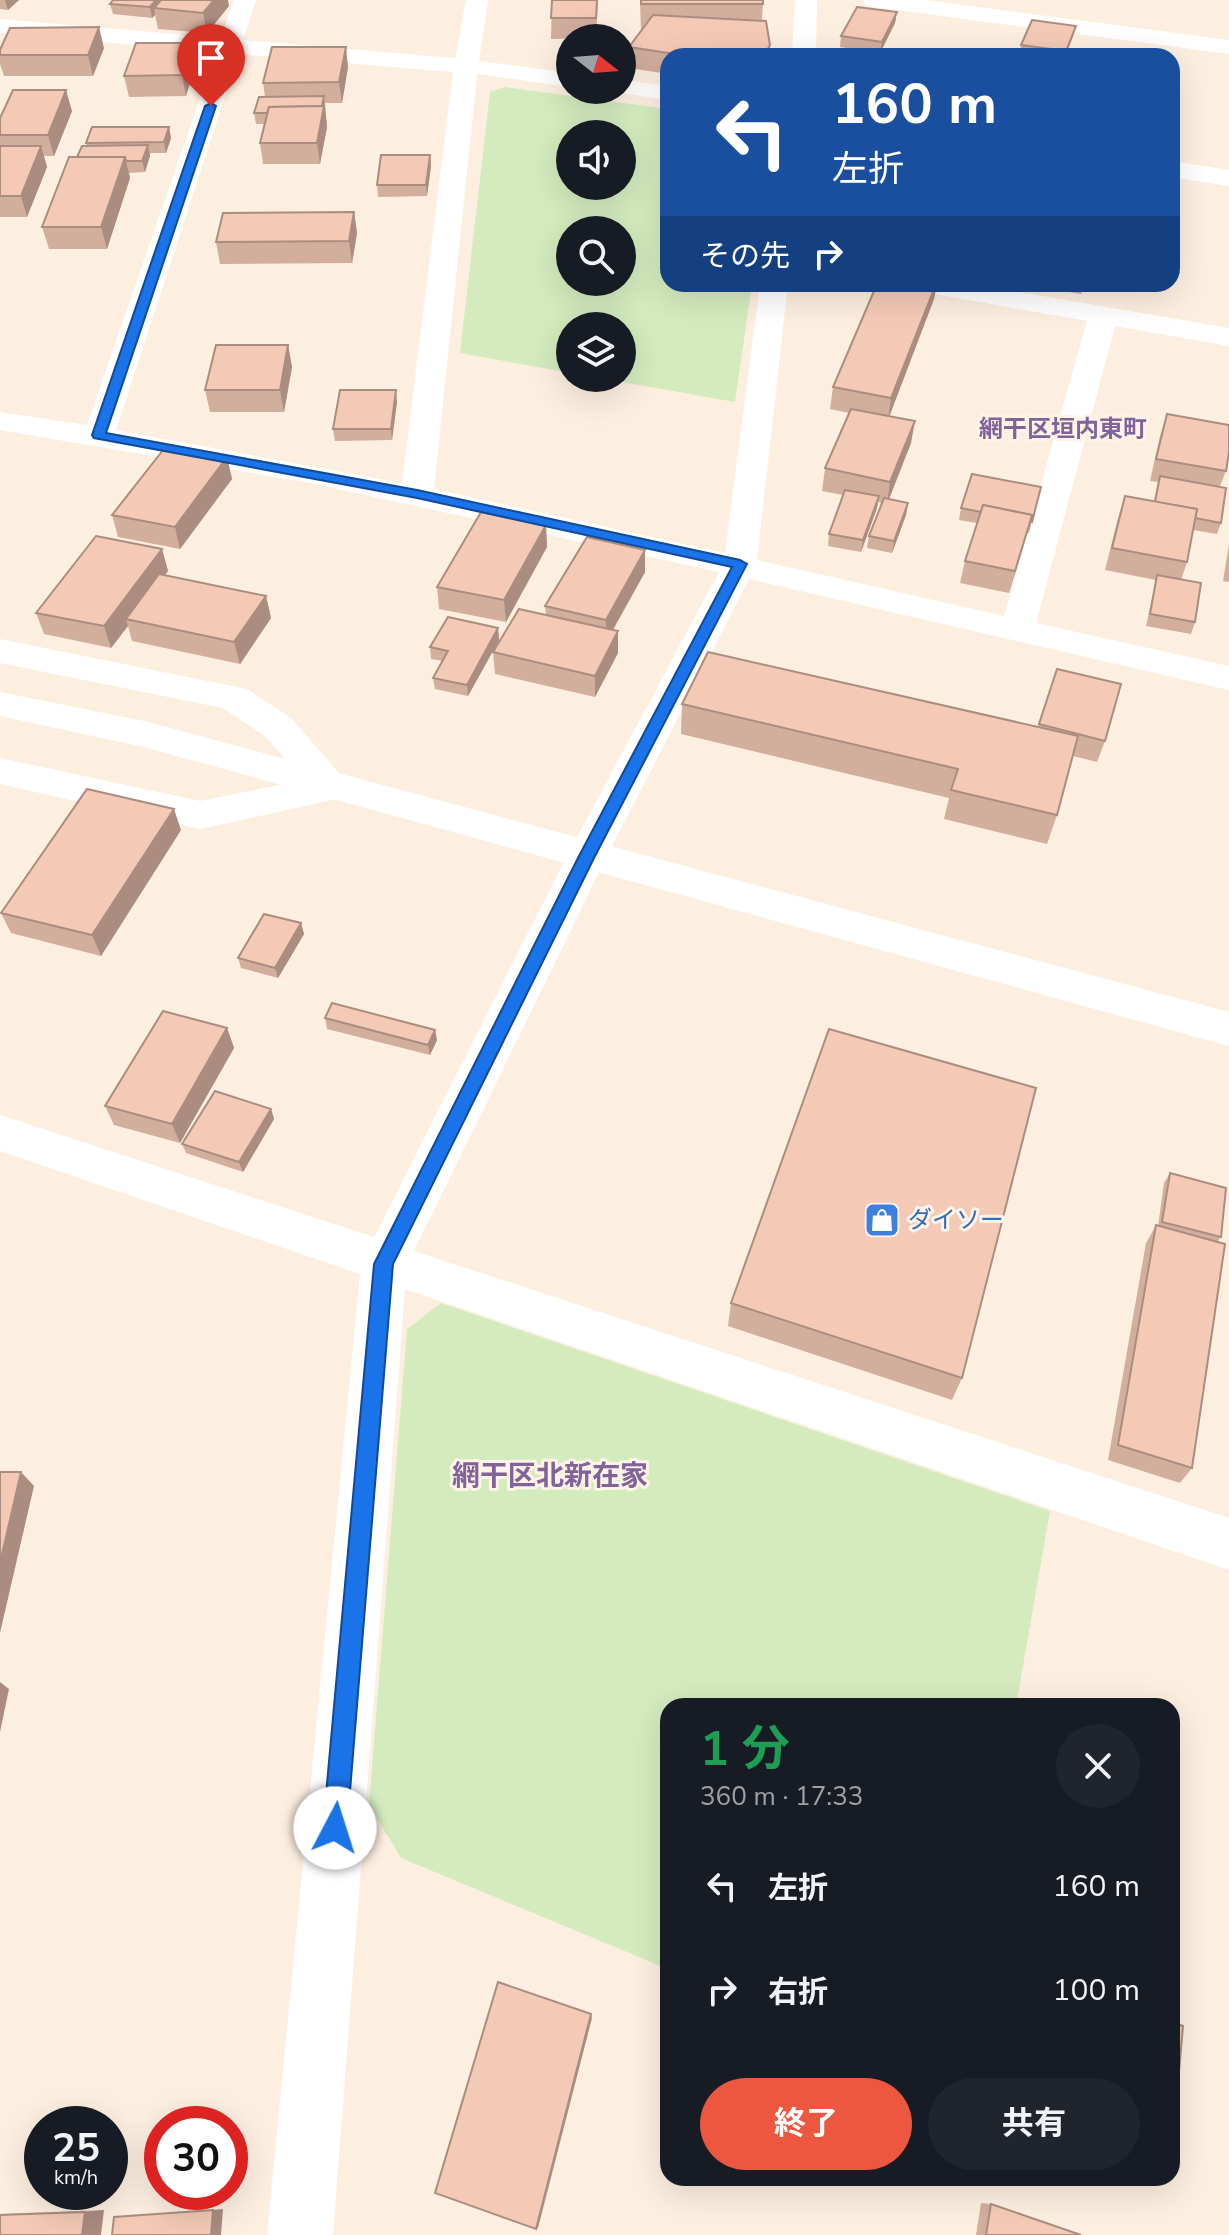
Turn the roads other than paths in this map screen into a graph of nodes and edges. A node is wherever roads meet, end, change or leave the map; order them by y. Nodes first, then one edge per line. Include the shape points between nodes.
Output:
1 (245, 0) edge
2 (477, 0) edge
3 (806, 0) edge
4 (874, 0) edge
5 (0, 26) edge
6 (231, 46) junction
7 (1229, 47) edge
8 (804, 48) edge
9 (466, 66) junction
10 (556, 78) edge
11 (636, 89) edge
12 (660, 92) edge
13 (1180, 170) edge
14 (1229, 178) edge
15 (773, 292) edge
16 (968, 292) edge
17 (1103, 316) junction
18 (1229, 337) edge
19 (0, 421) edge
20 (99, 435) junction
21 (417, 494) junction
22 (740, 564) junction
23 (1017, 631) junction
24 (0, 651) edge
25 (1229, 678) edge
26 (0, 704) edge
27 (0, 771) edge
28 (332, 787) junction
29 (587, 856) junction
30 (1229, 1029) edge
31 (0, 1133) edge
32 (384, 1264) junction
33 (1229, 1544) edge
34 (300, 2235) edge

1 - 6 street
2 - 9 street
3 - 8 street
4 - 7 street
5 - 6 street
6 - 9 street
6 - 20 street
9 - 10 street
9 - 21 street
11 - 12 street
13 - 14 street
15 - 22 street
16 - 17 street
17 - 18 street
17 - 23 street
19 - 20 street
20 - 21 street
21 - 22 street
22 - 23 street
22 - 29 street
23 - 25 street
24 - 28 street via 234,698 278,727
26 - 28 street via 144,734
27 - 28 street via 200,815
28 - 29 street
29 - 30 street
29 - 32 street
31 - 32 street
32 - 33 street
32 - 34 street

